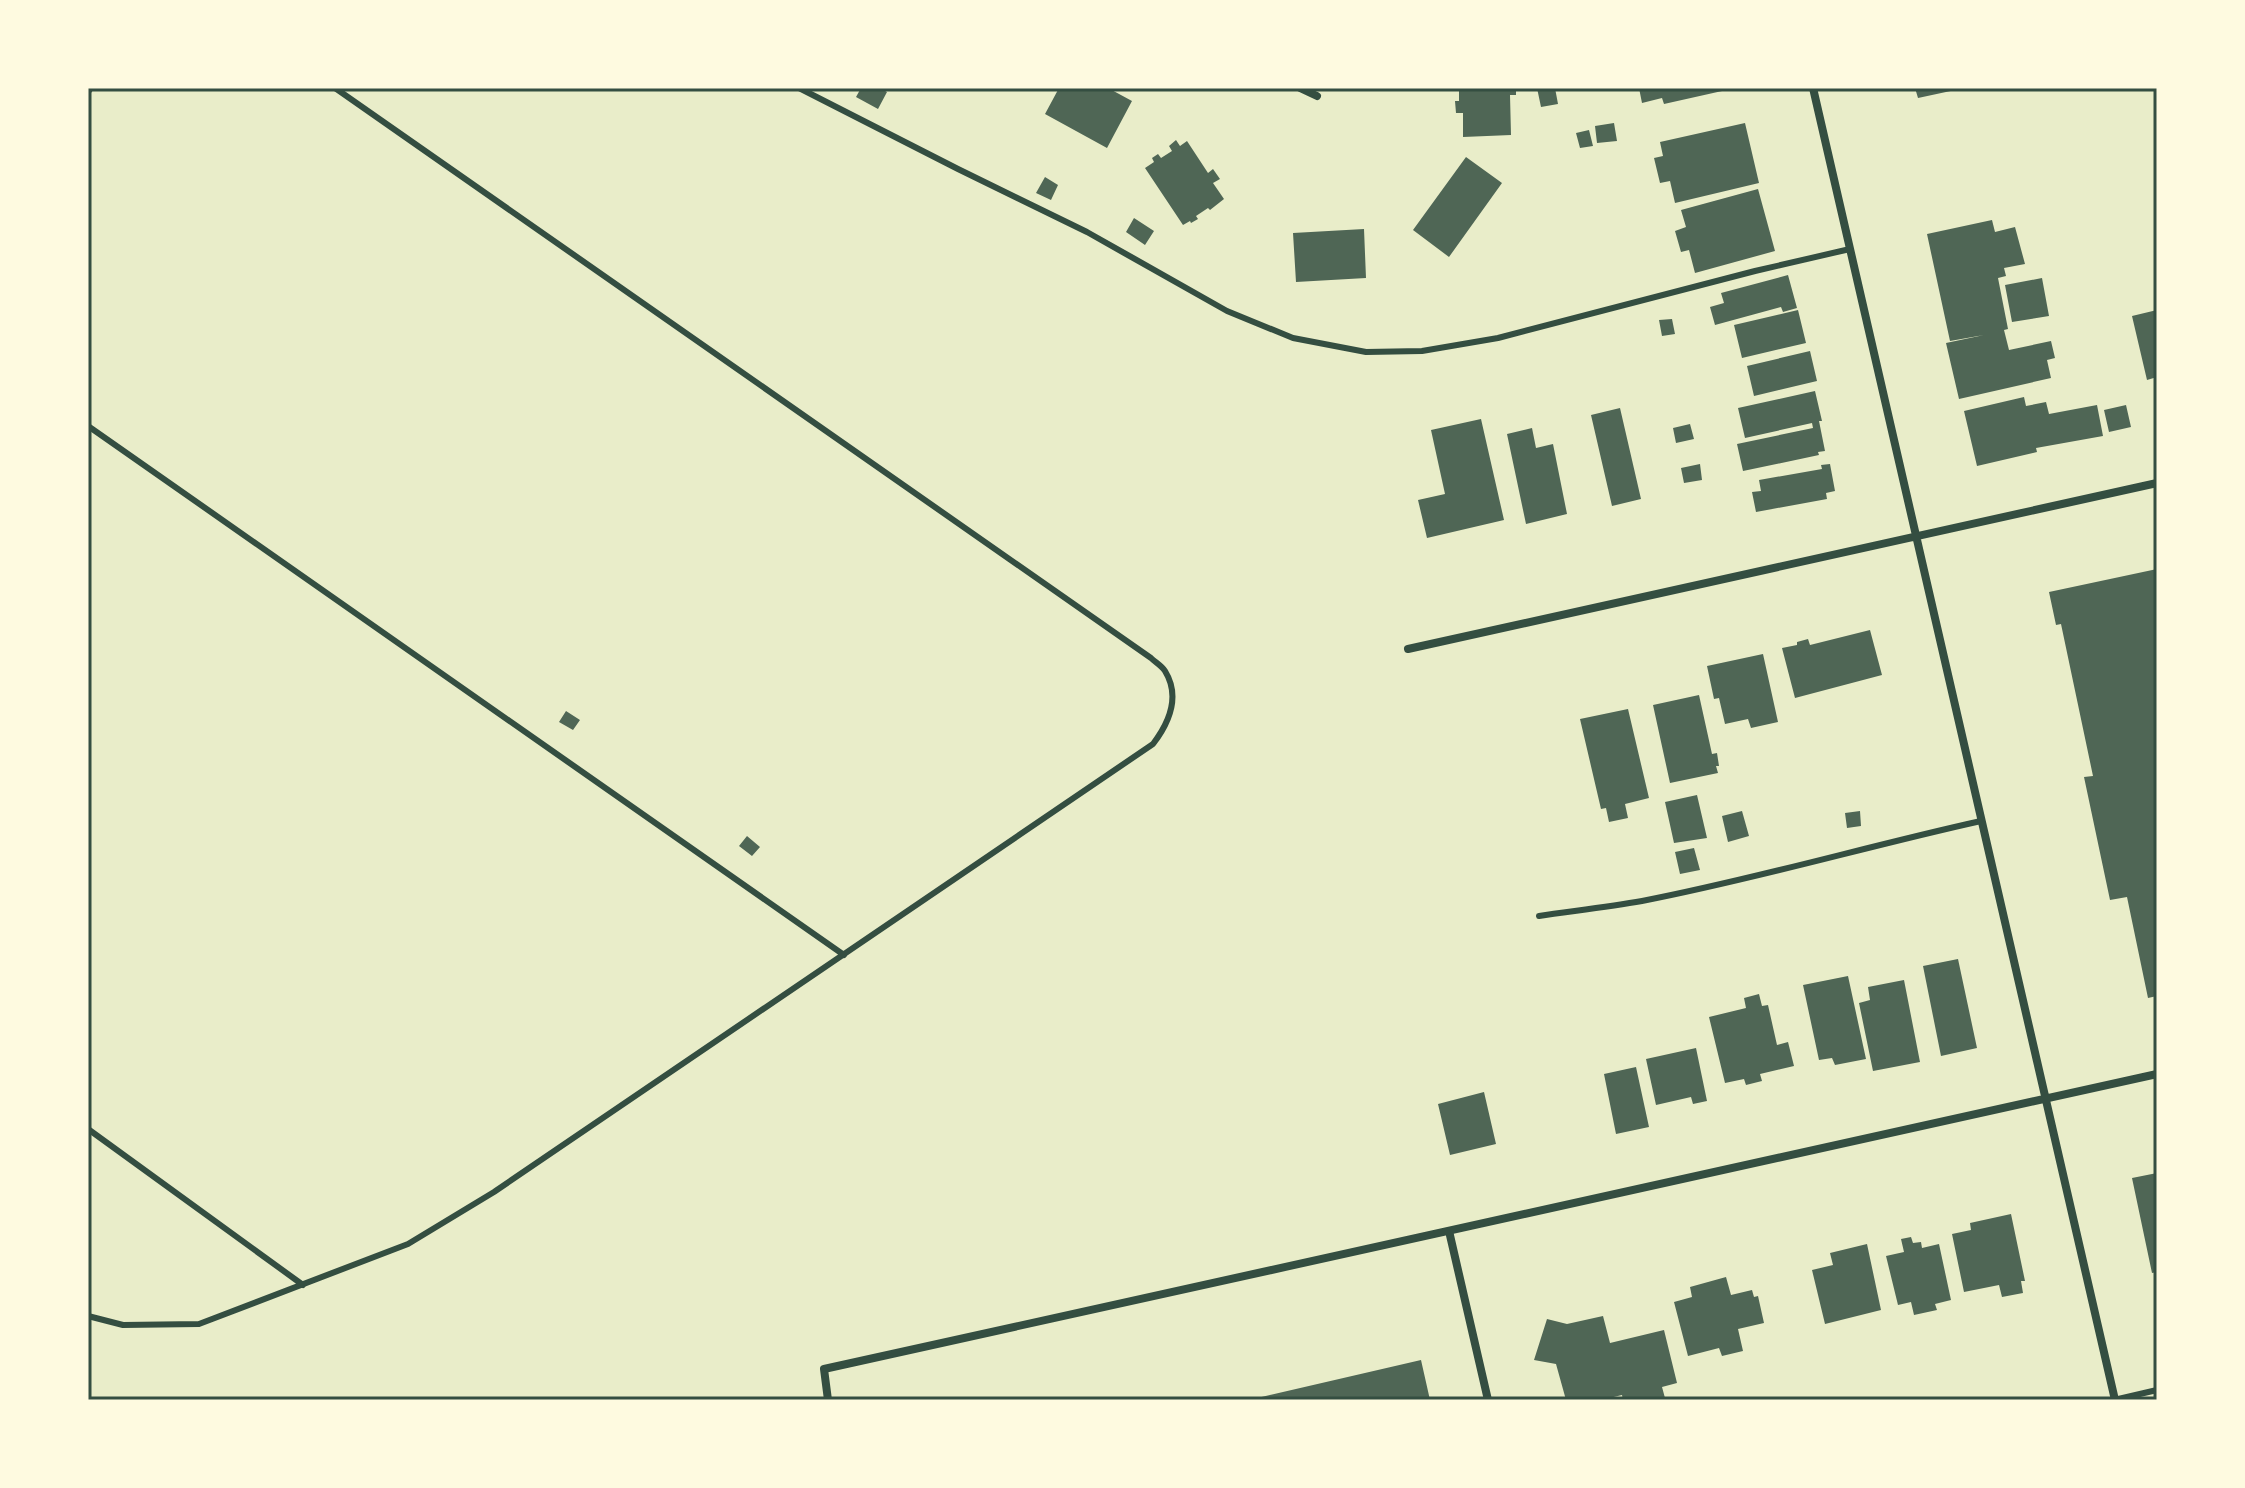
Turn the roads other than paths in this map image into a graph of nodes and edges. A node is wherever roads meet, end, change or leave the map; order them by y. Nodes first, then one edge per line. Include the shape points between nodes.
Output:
1 (335, 88) edge
2 (799, 88) edge
3 (1300, 88) edge
4 (1813, 88) edge
5 (1317, 96) dead end
6 (1850, 249) junction
7 (88, 426) edge
8 (2157, 483) edge
9 (1916, 536) junction
10 (1408, 649) dead end
11 (1981, 821) junction
12 (1539, 916) dead end
13 (844, 955) junction
14 (2157, 1074) edge
15 (2045, 1099) junction
16 (88, 1129) edge
17 (1449, 1231) junction
18 (303, 1285) junction
19 (88, 1316) edge
20 (2157, 1390) edge
21 (828, 1400) edge
22 (1488, 1400) edge
23 (2114, 1400) edge

1 - 13 lane via 1165,671 1172,708 1153,744
2 - 6 lane via 1087,232 1227,311 1293,338 1366,352 1422,351 1498,338
3 - 5 street
4 - 6 street
6 - 9 street
7 - 13 lane
8 - 9 street
9 - 10 street
9 - 11 street
11 - 12 lane via 1655,898
11 - 15 street
13 - 18 lane via 494,1192 408,1244
14 - 15 street
15 - 17 street
15 - 23 street
16 - 18 lane
17 - 21 street via 824,1369
17 - 22 street
18 - 19 lane via 199,1324 123,1325
20 - 23 lane

